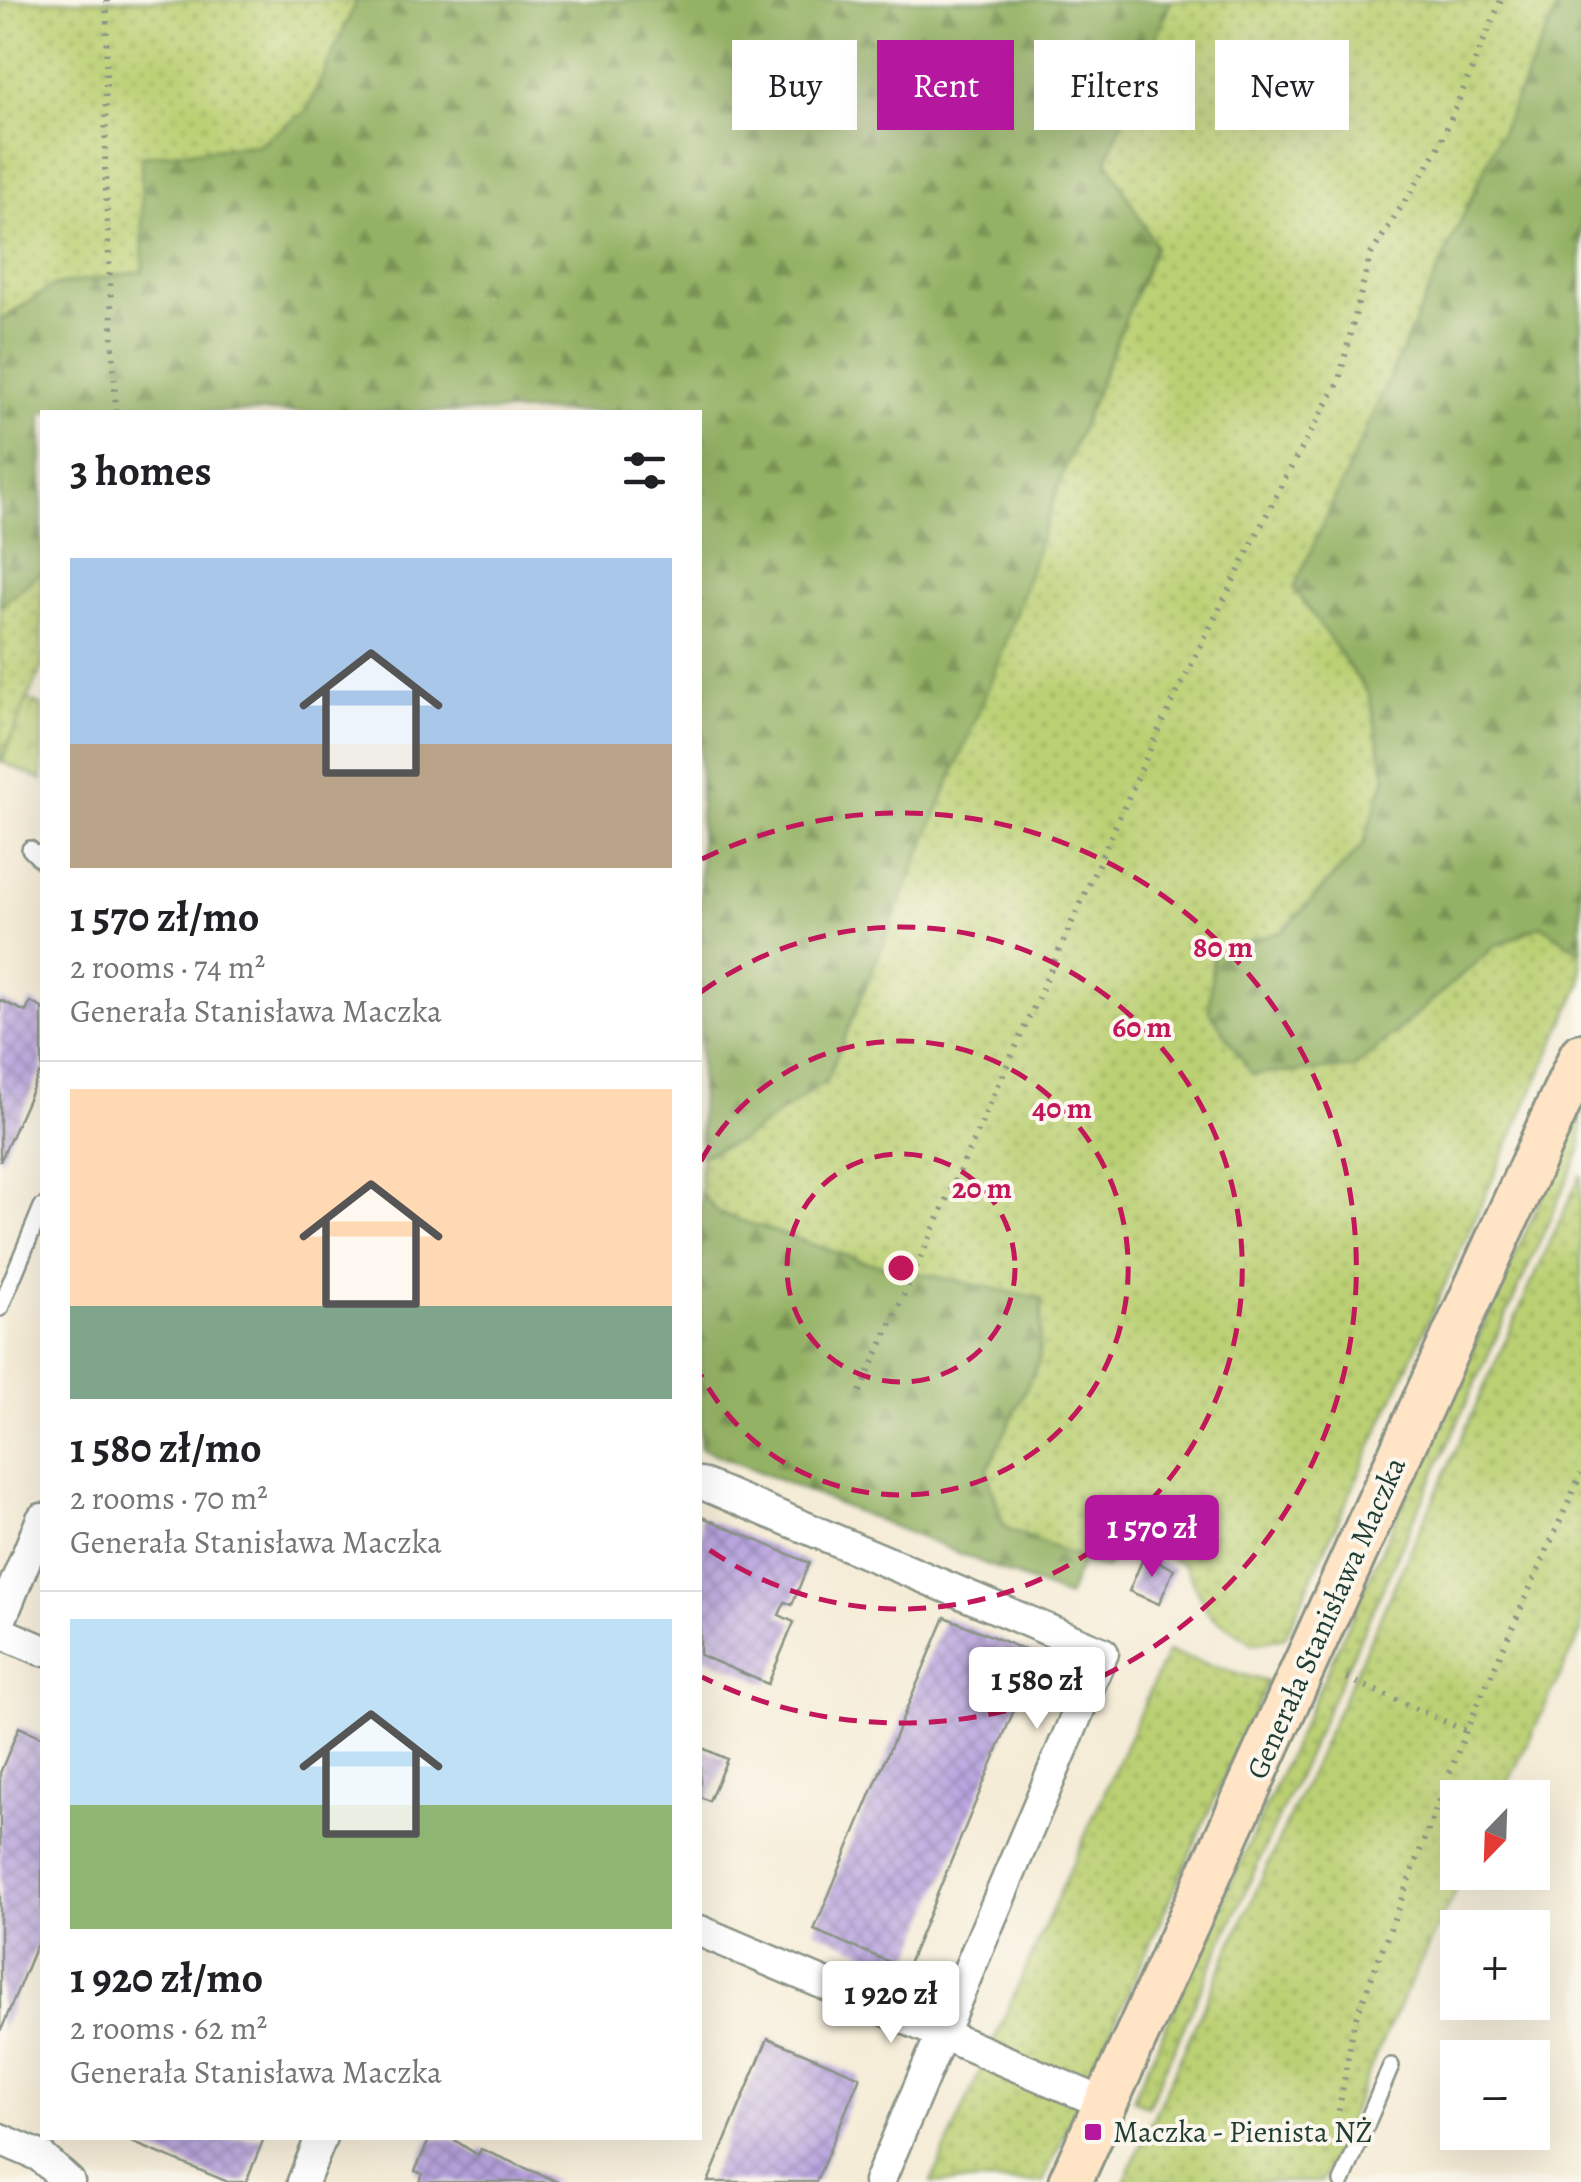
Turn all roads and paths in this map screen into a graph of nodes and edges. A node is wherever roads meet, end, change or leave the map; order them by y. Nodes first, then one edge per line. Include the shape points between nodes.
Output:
1 (106, 0) edge
2 (1501, 0) edge
3 (116, 410) edge
4 (1581, 1055) edge
5 (40, 1212) edge
6 (0, 1308) edge
7 (860, 1392) dead end
8 (1581, 1474) edge
9 (702, 1484) edge
10 (40, 1524) edge
11 (0, 1621) edge
12 (0, 1632) edge
13 (40, 1649) edge
14 (1347, 1678) dead end
15 (1466, 1732) junction
16 (702, 1933) edge
17 (942, 2035) junction
18 (1391, 2066) dead end
19 (1106, 2104) junction
20 (1330, 2137) dead end
21 (0, 2139) edge
22 (320, 2140) edge
23 (70, 2182) edge
24 (303, 2182) edge
25 (879, 2182) edge
26 (1070, 2182) edge
27 (1342, 2182) edge

1 - 3 path via 105,172
2 - 7 path via 1438,149 1370,256 1338,384 1161,725
4 - 19 street, Generała Stanisława Maczka
5 - 6 lane
8 - 15 path
9 - 17 street via 1103,1653
10 - 11 street
12 - 13 street
14 - 15 path
15 - 20 path via 1354,2024
16 - 17 street
17 - 19 street
17 - 25 street
18 - 27 lane
19 - 26 street, Generała Stanisława Maczka
21 - 23 street via 40,2156
22 - 24 street

